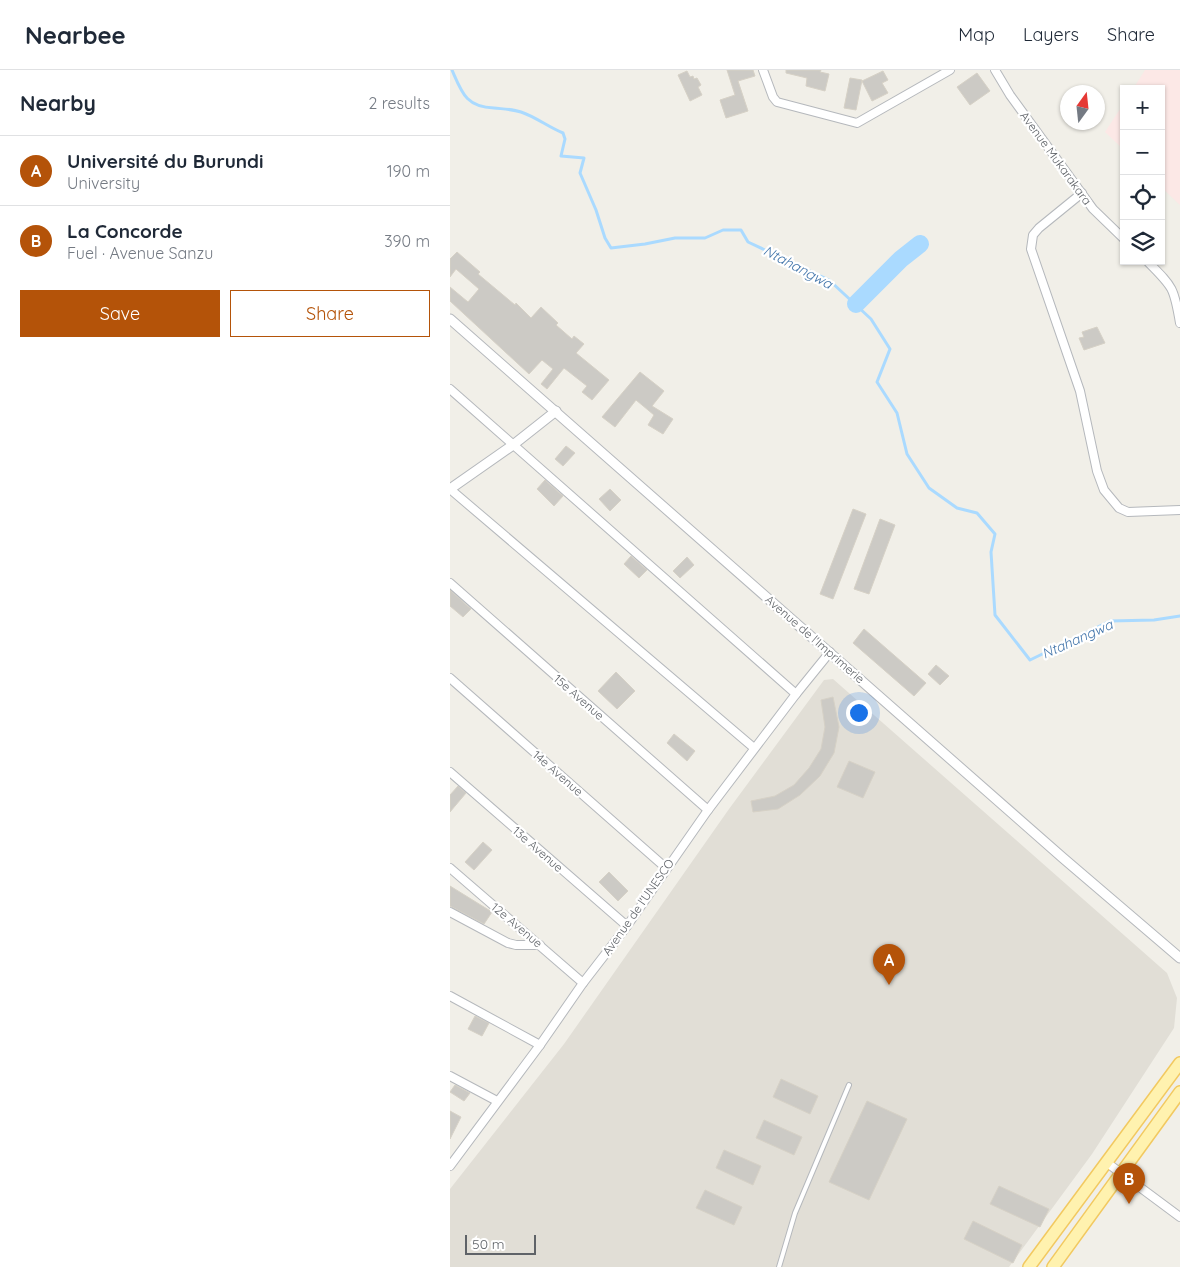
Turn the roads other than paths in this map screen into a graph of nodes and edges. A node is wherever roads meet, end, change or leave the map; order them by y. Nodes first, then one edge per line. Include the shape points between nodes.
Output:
1 (763, 70) edge
2 (950, 70) edge
3 (995, 70) edge
4 (1082, 193) junction
5 (1120, 235) edge
6 (1151, 265) edge
7 (450, 319) edge
8 (1180, 323) edge
9 (450, 389) edge
10 (556, 411) junction
11 (513, 445) junction
12 (450, 489) edge
13 (1180, 510) edge
14 (450, 583) edge
15 (830, 652) junction
16 (450, 678) edge
17 (796, 694) junction
18 (754, 748) junction
19 (450, 772) edge
20 (708, 810) junction
21 (450, 868) edge
22 (666, 868) junction
23 (450, 912) edge
24 (626, 926) junction
25 (540, 945) junction
26 (1180, 958) edge
27 (583, 983) junction
28 (450, 996) edge
29 (540, 1045) junction
30 (1180, 1063) edge
31 (450, 1076) edge
32 (849, 1085) dead end
33 (1180, 1092) edge
34 (497, 1102) junction
35 (452, 1160) edge
36 (1106, 1162) junction
37 (1121, 1173) junction
38 (1180, 1217) edge
39 (779, 1267) edge
40 (1030, 1267) edge
41 (1053, 1267) edge

1 - 2 street via 777,102 857,123
3 - 4 street, Avenue Mukarakara
4 - 5 street, Avenue Mukarakara via 1093,209
4 - 13 street via 1038,228 1033,235 1031,249 1080,391 1097,471 1104,490 1128,512
6 - 8 street via 1174,290
7 - 10 street, Avenue de l'Imprimerie
9 - 11 street
10 - 11 street
10 - 15 street, Avenue de l'Imprimerie
11 - 12 street
11 - 17 street
12 - 18 street
14 - 20 street, 15e Avenue
15 - 17 street, Avenue de l'UNESCO
15 - 26 street, Avenue de l'Imprimerie
16 - 22 street, 14e Avenue
17 - 18 street, Avenue de l'UNESCO
18 - 20 street, Avenue de l'UNESCO
19 - 24 street, 13e Avenue
20 - 22 street, Avenue de l'UNESCO
21 - 25 street, 12e Avenue
22 - 24 street, Avenue de l'UNESCO
23 - 25 street via 508,943
24 - 27 street, Avenue de l'UNESCO
25 - 27 street, 12e Avenue
27 - 29 street, Avenue de l'UNESCO
28 - 29 street
29 - 34 street, Avenue de l'UNESCO
30 - 36 main road
31 - 34 street
32 - 39 lane via 795,1213
33 - 37 main road
34 - 35 street, Avenue de l'UNESCO
36 - 37 street
36 - 40 main road
37 - 38 street
37 - 41 main road

